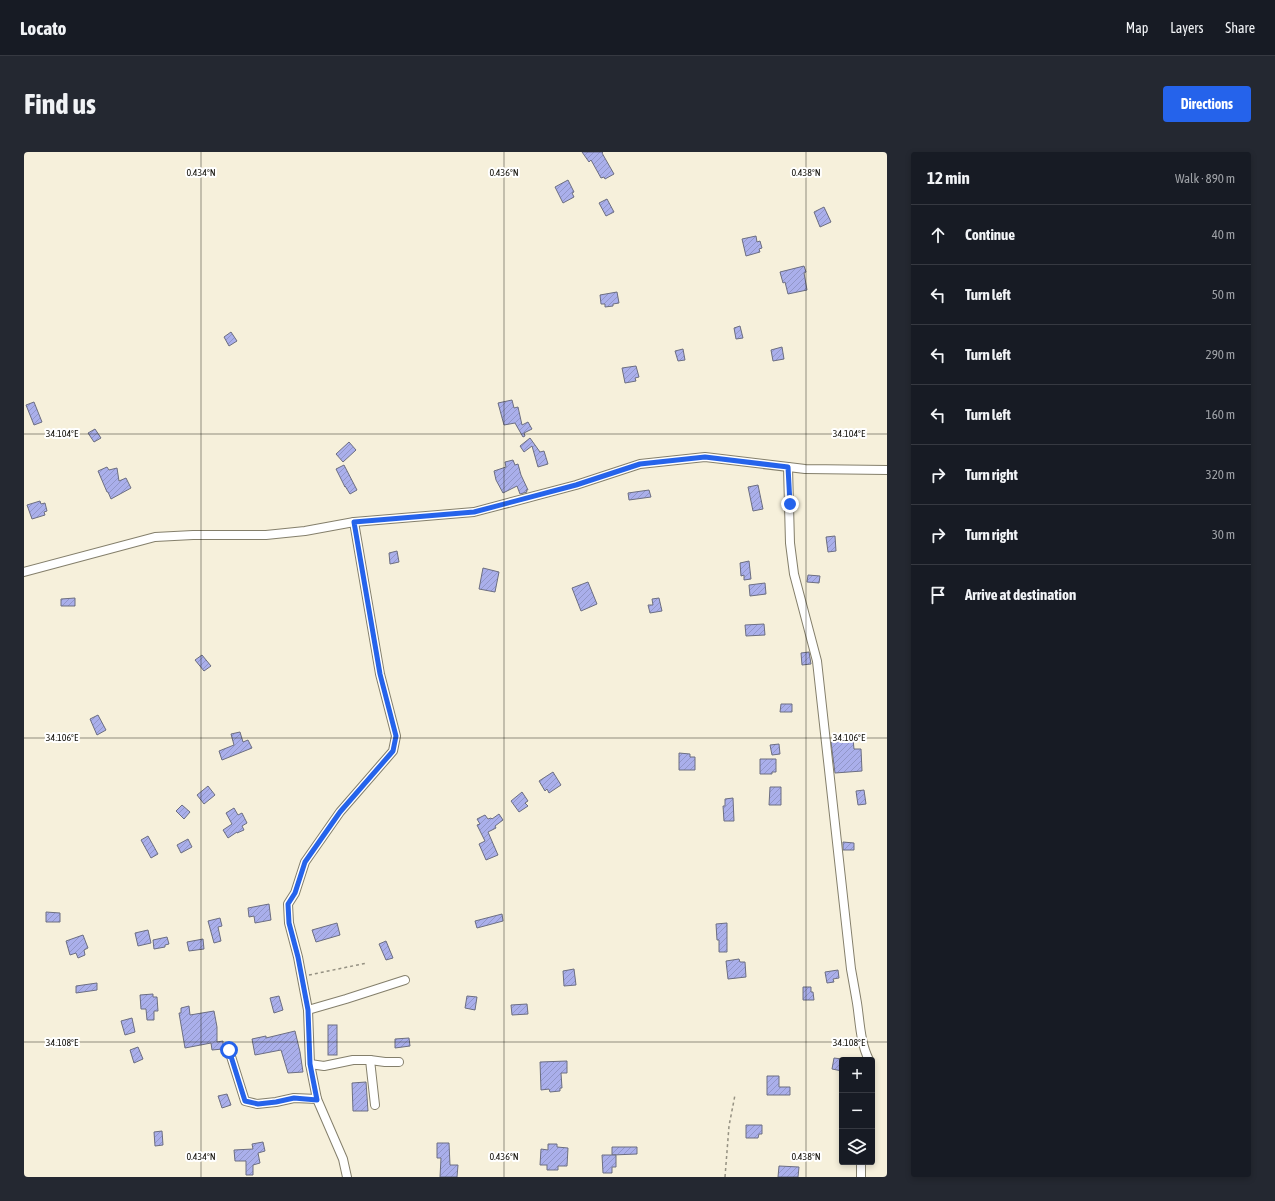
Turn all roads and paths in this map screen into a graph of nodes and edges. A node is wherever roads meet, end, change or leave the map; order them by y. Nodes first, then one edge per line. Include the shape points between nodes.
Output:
1 (788, 467) junction
2 (887, 470) edge
3 (354, 522) junction
4 (24, 572) edge
5 (367, 963) dead end
6 (302, 977) junction
7 (405, 980) dead end
8 (308, 1010) junction
9 (229, 1050) dead end
10 (868, 1057) edge
11 (370, 1060) junction
12 (398, 1062) dead end
13 (310, 1064) junction
14 (735, 1095) dead end
15 (317, 1100) junction
16 (375, 1105) dead end
17 (860, 1165) edge
18 (347, 1177) edge
19 (725, 1177) edge
20 (860, 1177) edge

1 - 2 street
1 - 3 street via 705,457 640,464 576,485 474,512
1 - 10 street via 790,543 794,574 817,661 851,969 860,1030
3 - 4 street via 266,535 155,537
3 - 6 street via 380,674 396,736 393,751 340,812 305,862 295,893 288,904 289,923
5 - 6 path
6 - 8 street
7 - 8 street
8 - 13 street
9 - 15 street via 245,1101 258,1104 294,1098
11 - 12 street
11 - 13 street via 353,1060 324,1066
11 - 16 street
13 - 15 street
14 - 19 path via 729,1126
15 - 18 street via 343,1159
17 - 20 street

